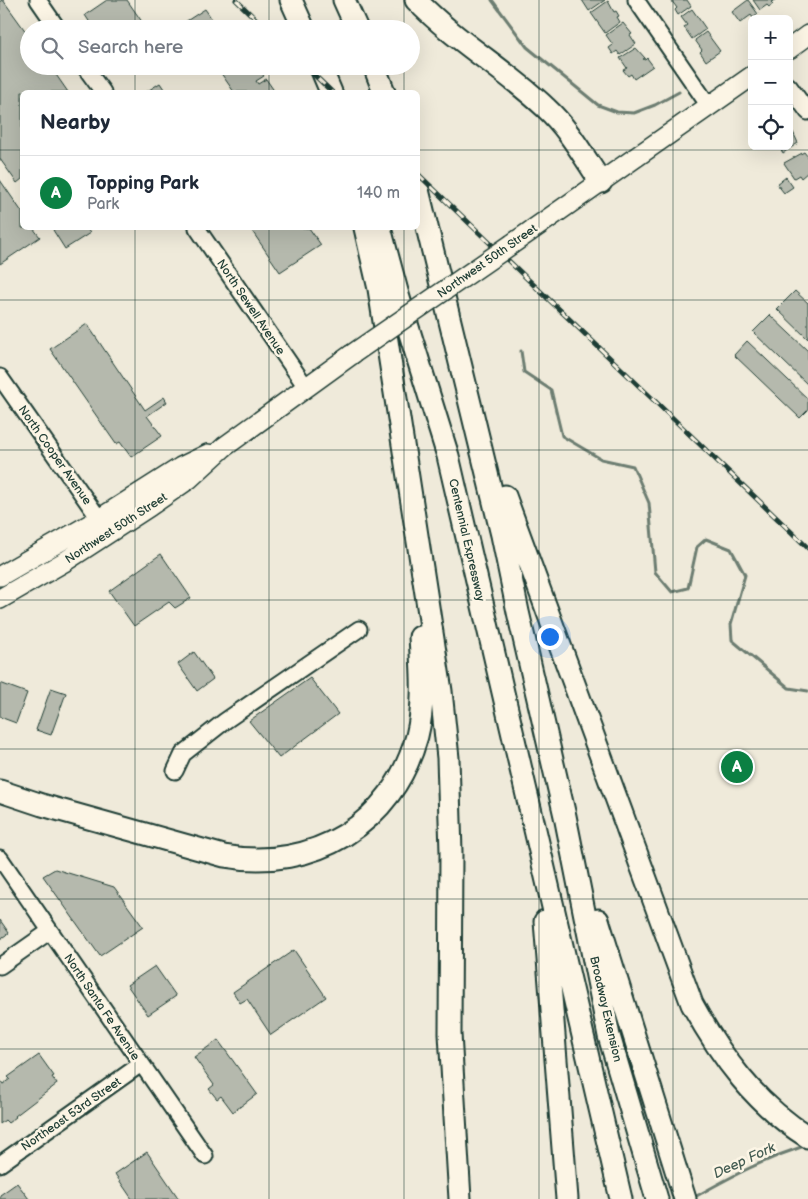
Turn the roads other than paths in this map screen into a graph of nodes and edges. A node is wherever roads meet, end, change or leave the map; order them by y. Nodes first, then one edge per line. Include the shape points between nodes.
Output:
1 (38, 0) edge
2 (291, 0) edge
3 (344, 0) edge
4 (416, 0) edge
5 (636, 0) edge
6 (52, 20) edge
7 (300, 20) edge
8 (353, 20) edge
9 (808, 35) edge
10 (793, 46) edge
11 (90, 75) edge
12 (324, 75) edge
13 (377, 75) edge
14 (748, 79) edge
15 (101, 90) edge
16 (330, 90) edge
17 (383, 90) edge
18 (793, 91) edge
19 (710, 106) junction
20 (808, 112) edge
21 (601, 182) junction
22 (420, 198) edge
23 (198, 230) edge
24 (365, 230) edge
25 (381, 230) edge
26 (0, 377) edge
27 (306, 387) junction
28 (472, 409) junction
29 (406, 468) junction
30 (104, 527) junction
31 (0, 576) edge
32 (0, 599) edge
33 (359, 629) dead end
34 (176, 771) dead end
35 (0, 791) edge
36 (565, 816) junction
37 (540, 856) junction
38 (0, 858) edge
39 (50, 931) junction
40 (0, 966) edge
41 (141, 1064) junction
42 (808, 1137) edge
43 (205, 1156) dead end
44 (0, 1164) edge
45 (567, 1194) edge
46 (460, 1199) edge
47 (621, 1199) edge
48 (657, 1199) edge
49 (685, 1199) edge

1 - 6 street
2 - 7 highway
3 - 8 highway
4 - 21 highway via 456,38 548,109
5 - 19 street
9 - 10 main road
11 - 15 street
12 - 16 highway
13 - 17 highway
14 - 19 main road, Northwest 50th Street
18 - 20 street
19 - 21 main road, Northwest 50th Street
21 - 27 main road, Northwest 50th Street, bridge
22 - 28 highway
23 - 27 street, North Sewell Avenue
24 - 29 highway via 379,289
25 - 37 highway, Centennial Expressway via 448,456
26 - 30 street, North Cooper Avenue
27 - 30 main road, Northwest 50th Street via 224,447 189,478
28 - 36 highway
28 - 42 highway via 692,1004 735,1072 781,1118
29 - 35 highway via 422,669 420,718 405,769 384,801 364,821 340,838 311,851 279,859 252,860 211,853
29 - 46 highway via 441,692 448,758 450,1034
30 - 31 main road, Northwest 50th Street
30 - 32 main road, Northwest 50th Street via 64,562
33 - 34 street via 225,721 183,754
36 - 48 highway, Broadway Extension via 610,1036
36 - 49 highway
37 - 45 highway
37 - 47 highway
38 - 39 street, North Santa Fe Avenue
39 - 40 street
39 - 41 street, North Santa Fe Avenue
41 - 43 street, North Santa Fe Avenue
41 - 44 street, Northeast 53rd Street

